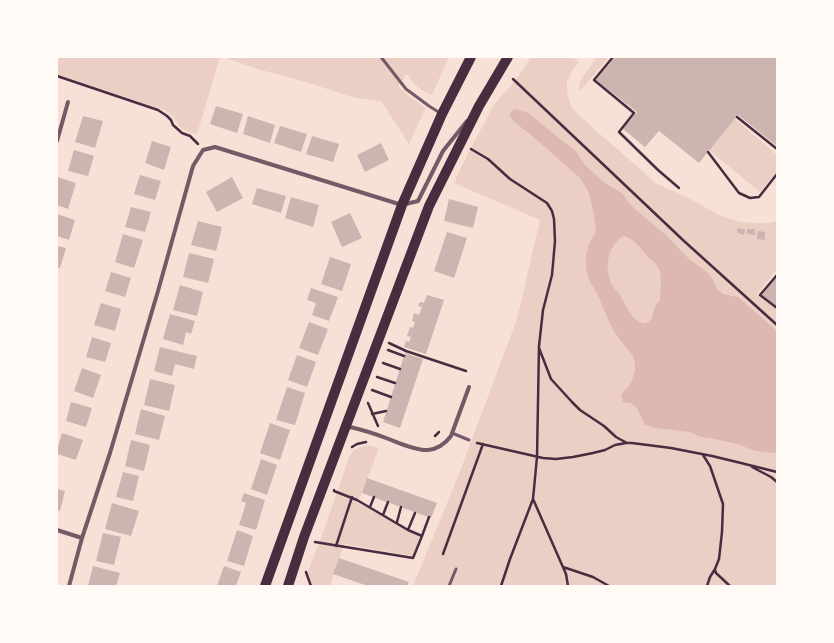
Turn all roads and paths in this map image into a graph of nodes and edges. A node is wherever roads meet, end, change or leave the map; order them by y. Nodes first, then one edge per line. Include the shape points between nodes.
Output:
1 (381, 57) edge
2 (471, 57) edge
3 (508, 57) edge
4 (613, 57) edge
5 (57, 76) edge
6 (513, 79) dead end
7 (68, 102) dead end
8 (479, 106) junction
9 (442, 114) junction
10 (737, 117) dead end
11 (57, 141) edge
12 (469, 147) dead end
13 (777, 149) edge
14 (203, 150) junction
15 (708, 152) dead end
16 (777, 174) edge
17 (679, 188) dead end
18 (402, 205) junction
19 (777, 275) edge
20 (777, 308) edge
21 (777, 325) edge
22 (386, 342) dead end
23 (538, 346) junction
24 (383, 348) dead end
25 (404, 356) dead end
26 (378, 361) dead end
27 (400, 369) dead end
28 (466, 371) dead end
29 (373, 375) dead end
30 (395, 383) dead end
31 (469, 387) dead end
32 (368, 389) dead end
33 (391, 397) dead end
34 (367, 402) dead end
35 (386, 410) dead end
36 (372, 414) junction
37 (378, 425) dead end
38 (345, 426) junction
39 (439, 432) dead end
40 (452, 434) junction
41 (433, 439) dead end
42 (469, 440) joint
43 (371, 442) dead end
44 (628, 443) junction
45 (484, 444) junction
46 (351, 448) dead end
47 (702, 455) junction
48 (537, 457) junction
49 (748, 464) junction
50 (777, 472) edge
51 (777, 482) edge
52 (336, 484) dead end
53 (352, 497) junction
54 (374, 497) dead end
55 (533, 499) junction
56 (388, 502) dead end
57 (370, 507) junction
58 (401, 508) dead end
59 (415, 512) dead end
60 (383, 515) junction
61 (429, 517) dead end
62 (397, 522) junction
63 (57, 530) edge
64 (408, 530) junction
65 (422, 536) junction
66 (82, 538) junction
67 (315, 542) dead end
68 (336, 546) junction
69 (443, 554) dead end
70 (563, 567) junction
71 (456, 569) dead end
72 (715, 569) junction
73 (69, 586) edge
74 (265, 586) edge
75 (288, 586) edge
76 (449, 586) edge
77 (501, 586) edge
78 (568, 586) edge
79 (608, 586) edge
80 (707, 586) edge
81 (730, 586) edge

1 - 9 lane via 406,89
2 - 9 main road
3 - 8 main road
4 - 17 path via 594,80 634,112 619,132
5 - 14 path via 158,110
6 - 21 path
7 - 11 street
8 - 18 street via 443,151 418,201
8 - 38 main road via 429,206
9 - 18 main road
10 - 13 path
12 - 23 path via 546,203 552,211 554,264
14 - 18 street via 215,148
14 - 66 street via 193,166 152,313
15 - 16 path via 739,193 750,198 759,197
18 - 74 main road
19 - 20 path via 760,295
22 - 28 path
23 - 44 path via 551,379 572,402 616,437
23 - 48 path
24 - 25 path
26 - 27 path
29 - 30 path
31 - 40 street
32 - 33 path
34 - 36 path
35 - 36 path
36 - 37 path
38 - 40 street via 413,448 427,450 446,443
38 - 75 main road
39 - 41 path
40 - 42 lane
42 - 45 path
43 - 46 path via 362,442
44 - 47 path
44 - 48 path via 573,457
45 - 48 path
45 - 69 path
47 - 49 path
47 - 72 path via 710,466 722,504 720,548
48 - 55 path
49 - 50 path
49 - 51 path
52 - 53 path via 334,491
53 - 57 path
53 - 68 path
54 - 57 path
55 - 70 path
55 - 77 path
56 - 60 path
57 - 60 path
58 - 62 path
59 - 64 path
60 - 62 path
61 - 65 path
62 - 64 path
63 - 66 street
64 - 65 path
65 - 68 path via 413,558
66 - 73 street
67 - 68 path
70 - 78 path
70 - 79 path
71 - 76 lane
72 - 80 path
72 - 81 path

